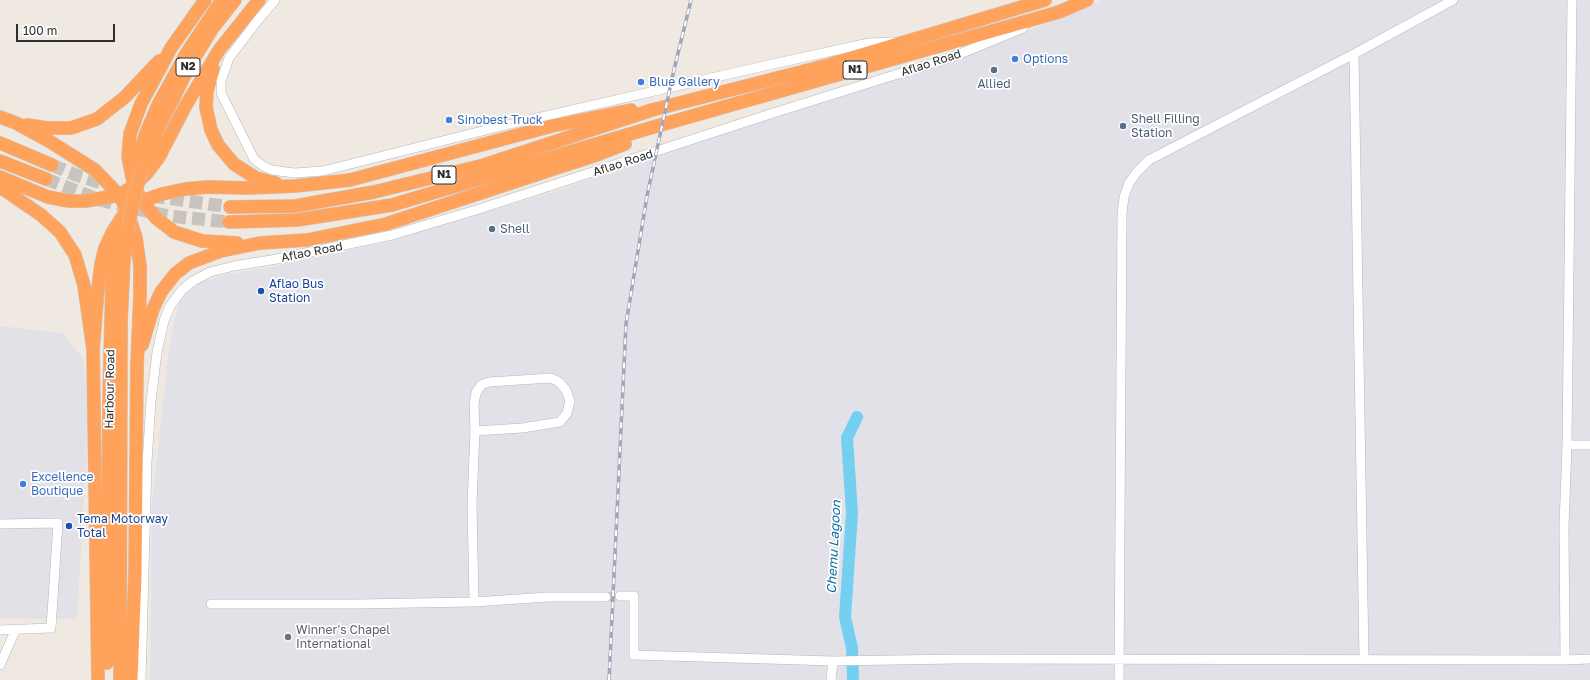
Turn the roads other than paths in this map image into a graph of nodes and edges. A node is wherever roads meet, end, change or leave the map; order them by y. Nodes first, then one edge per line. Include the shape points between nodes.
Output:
1 (205, 0) edge
2 (222, 0) edge
3 (235, 0) edge
4 (259, 0) edge
5 (276, 0) edge
6 (1045, 0) edge
7 (1087, 0) edge
8 (1453, 0) edge
9 (1572, 0) edge
10 (1059, 12) junction
11 (908, 41) junction
12 (171, 48) junction
13 (219, 50) junction
14 (1354, 54) junction
15 (163, 106) junction
16 (652, 110) junction
17 (0, 117) edge
18 (16, 123) junction
19 (650, 128) junction
20 (0, 143) edge
21 (0, 161) edge
22 (52, 165) tunnel mouth
23 (0, 177) edge
24 (46, 179) tunnel mouth
25 (134, 186) junction
26 (295, 186) junction
27 (0, 187) edge
28 (119, 195) junction
29 (142, 201) junction
30 (230, 207) tunnel mouth
31 (127, 210) junction
32 (229, 222) tunnel mouth
33 (260, 244) junction
34 (93, 349) junction
35 (137, 365) junction
36 (475, 431) junction
37 (1567, 445) junction
38 (1590, 445) edge
39 (0, 524) edge
40 (620, 596) tunnel mouth
41 (606, 597) tunnel mouth
42 (474, 602) junction
43 (211, 604) dead end
44 (16, 629) junction
45 (0, 630) edge
46 (1119, 659) junction
47 (1364, 659) junction
48 (1590, 659) edge
49 (1565, 660) junction
50 (833, 661) junction
51 (0, 666) edge
52 (98, 680) edge
53 (107, 680) edge
54 (120, 680) edge
55 (131, 680) edge
56 (141, 680) edge
57 (831, 680) edge
58 (1119, 680) edge

1 - 12 highway
2 - 15 highway, N2 via 186,54
3 - 15 highway, N2 via 212,29
4 - 13 highway
5 - 11 street via 230,58 221,81 220,93 254,159 272,170 294,173 323,171 506,125 869,43
6 - 11 highway, N1
7 - 10 highway, Aflao Road / N1
8 - 14 street
9 - 37 street
10 - 19 highway, Aflao Road / N1
10 - 56 street, Aflao Road / N1 via 952,57 476,210 392,235 220,269 201,276 182,290 170,306 157,352 147,462
11 - 16 highway, N1 via 828,65
12 - 18 highway via 125,97 97,119 71,128 47,128
12 - 25 highway via 141,104 130,134 128,157
13 - 25 highway via 159,157
13 - 26 highway via 210,76 206,107 211,130 218,145 234,164 256,178
14 - 46 street via 1150,160 1129,183 1122,212
14 - 47 street
15 - 53 highway, Harbour Road via 146,133 121,220 115,253 109,402
15 - 54 highway, Harbour Road, bridge via 154,141 135,194 124,259 120,362
16 - 26 highway via 641,108 619,111 552,126 350,180
16 - 30 highway, N1 via 484,164 374,192 295,206
17 - 18 highway
18 - 28 highway via 95,170
19 - 32 highway, Aflao Road / N1 via 392,205 297,220
19 - 33 highway via 628,142 599,154 386,224 307,240
20 - 22 highway
21 - 24 highway
23 - 28 highway via 48,197 69,201 86,202
25 - 28 highway
25 - 29 highway
26 - 29 highway via 208,187 167,193
27 - 34 highway via 41,215 60,232 75,255 84,285
28 - 31 highway
29 - 31 highway
29 - 33 highway via 156,218 174,232 202,241
31 - 34 highway via 105,248
31 - 35 highway via 136,238 140,266
33 - 35 highway via 221,251 189,263 175,274 161,292 153,309
34 - 52 highway
35 - 55 highway
36 - 36 street via 474,404 481,385 489,382 551,378 566,390 570,401 567,413 560,422
36 - 42 street via 472,504
37 - 38 street
37 - 49 street via 1564,526
39 - 44 street via 58,523 51,628
40 - 50 street via 634,596 634,655
41 - 42 street via 548,597
42 - 43 street
44 - 45 street
44 - 51 street
46 - 47 street
46 - 50 street
46 - 58 street
47 - 49 street
48 - 49 street
50 - 57 street

